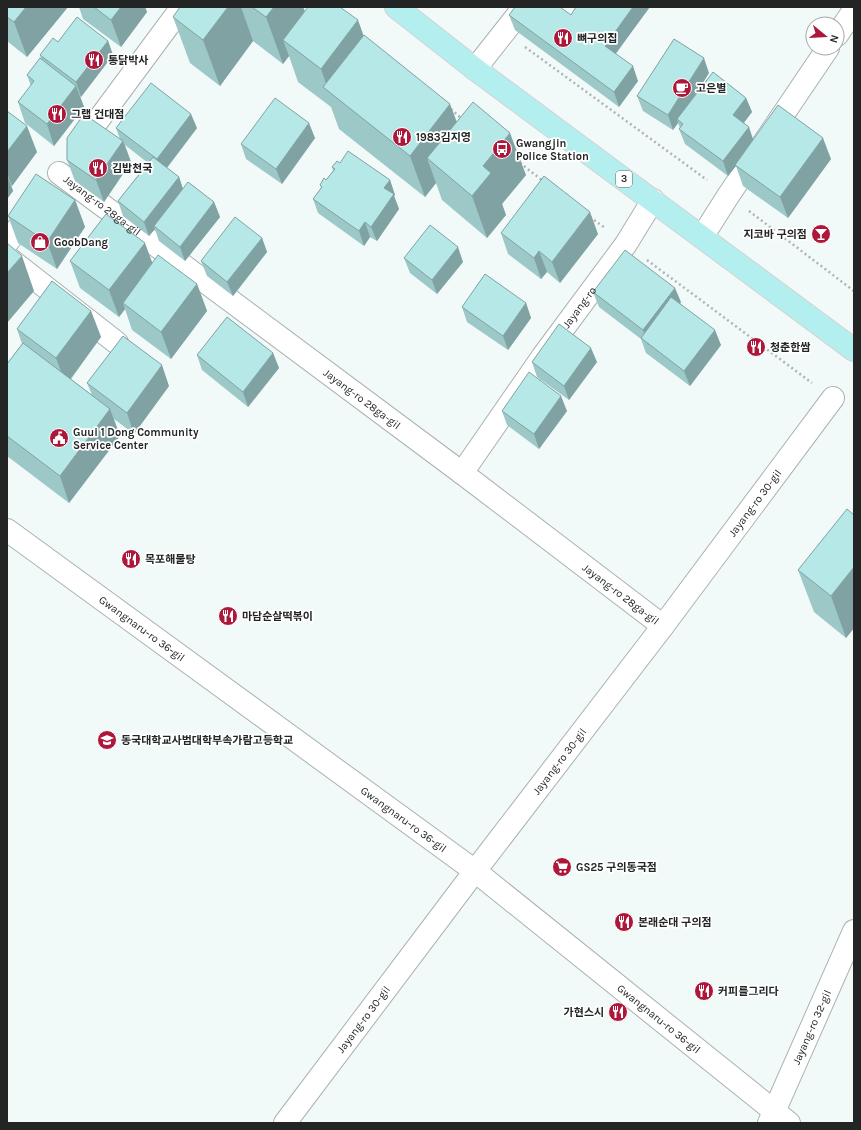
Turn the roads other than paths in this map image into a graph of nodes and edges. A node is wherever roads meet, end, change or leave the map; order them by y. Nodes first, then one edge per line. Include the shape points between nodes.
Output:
1 (182, 7) edge
2 (396, 7) edge
3 (524, 7) edge
4 (854, 10) edge
5 (845, 23) edge
6 (823, 56) edge
7 (475, 69) junction
8 (60, 172) junction
9 (652, 200) junction
10 (702, 236) junction
11 (7, 243) edge
12 (7, 257) edge
13 (117, 344) edge
14 (854, 350) edge
15 (833, 398) road end
16 (462, 473) junction
17 (7, 530) edge
18 (663, 626) junction
19 (475, 871) junction
20 (854, 931) edge
21 (778, 1119) edge
22 (285, 1123) edge

1 - 8 street
2 - 7 main road, 3
3 - 7 street
4 - 5 street
6 - 10 street
7 - 9 main road, 3
8 - 11 street
8 - 16 street, Jayang-ro 28ga-gil
9 - 10 main road, 3
9 - 16 street, Jayang-ro via 626,244
10 - 14 main road, 3
12 - 13 street
15 - 18 street, Jayang-ro 30-gil
16 - 18 street, Jayang-ro 28ga-gil
17 - 19 street, Gwangnaru-ro 36-gil
18 - 19 street, Jayang-ro 30-gil
19 - 21 street, Gwangnaru-ro 36-gil
19 - 22 street, Jayang-ro 30-gil
20 - 21 street, Jayang-ro 32-gil

